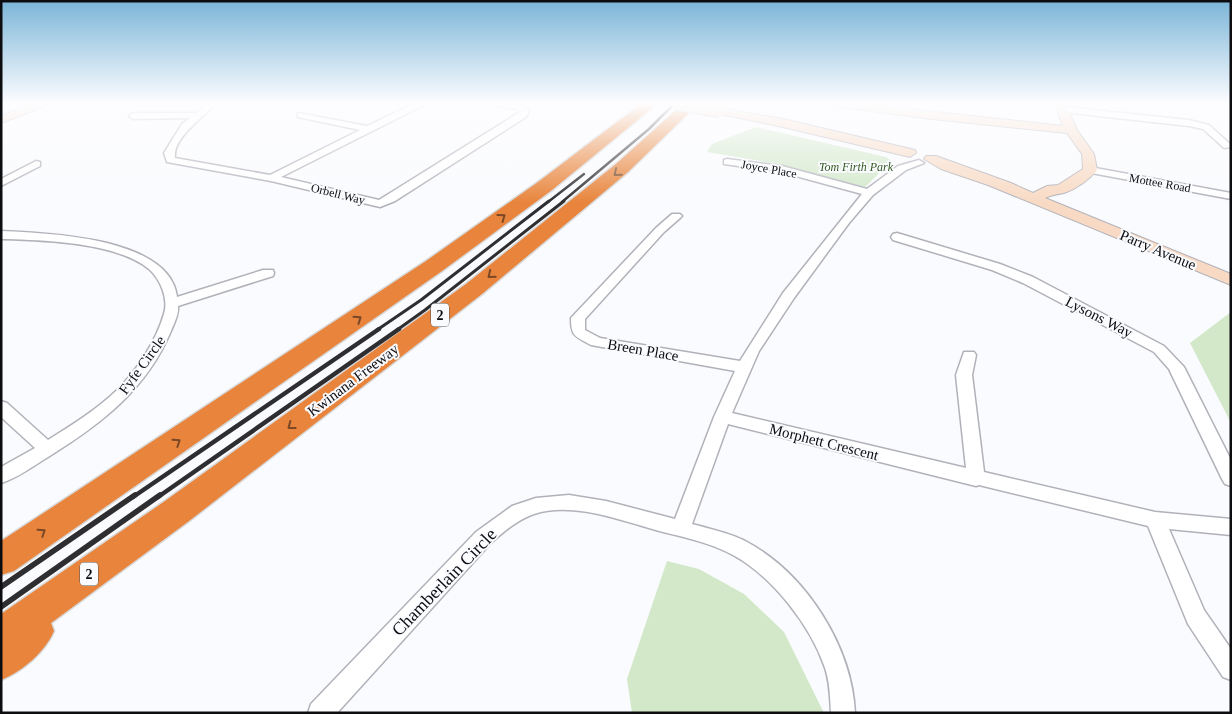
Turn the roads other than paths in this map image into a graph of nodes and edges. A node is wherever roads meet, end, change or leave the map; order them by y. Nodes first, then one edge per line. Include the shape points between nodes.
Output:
1 (178, 137) edge
2 (351, 137) edge
3 (488, 137) edge
4 (607, 137) edge
5 (655, 137) edge
6 (843, 137) edge
7 (1076, 137) edge
8 (1217, 137) edge
9 (1227, 146) dead end
10 (903, 157) junction
11 (727, 162) dead end
12 (36, 164) dead end
13 (1090, 170) junction
14 (271, 178) junction
15 (1, 183) edge
16 (869, 193) junction
17 (1231, 196) edge
18 (1039, 200) junction
19 (676, 216) dead end
20 (1, 235) edge
21 (897, 237) dead end
22 (268, 273) dead end
23 (1231, 280) edge
24 (173, 303) junction
25 (969, 355) dead end
26 (744, 367) junction
27 (1, 407) edge
28 (722, 417) junction
29 (46, 448) junction
30 (1, 476) edge
31 (976, 478) junction
32 (1231, 479) edge
33 (177, 511) junction
34 (1155, 520) junction
35 (1231, 527) edge
36 (681, 529) junction
37 (1, 560) edge
38 (1, 637) edge
39 (1, 660) edge
40 (1231, 669) edge
41 (320, 713) edge
42 (843, 713) edge

1 - 14 street, Orbell Way via 169,153 170,160
2 - 14 street
3 - 14 street, Orbell Way via 380,204
37 -> 4 highway via 426,272
5 -> 33 highway, Kwinana Freeway / 2 via 474,289
6 - 10 main road, Parry Avenue, bridge
7 - 13 main road via 1088,154
8 - 9 street
10 - 16 street
10 - 18 main road, Parry Avenue via 946,166
11 - 16 street, Joyce Place via 782,169
12 - 15 street
13 - 17 street, Mottee Road
13 - 18 main road via 1062,189 1061,193
16 - 26 street via 788,296
18 - 23 main road, Parry Avenue
19 - 26 street, Breen Place via 578,318 578,332 596,342
20 - 24 street via 54,236 116,248 142,258 160,272 170,287
21 - 32 street, Lysons Way via 1028,280 1159,349 1176,366
22 - 24 street
24 - 29 street, Fyfe Circle via 167,331 122,394 89,421
25 - 31 street via 964,375
26 - 28 street
27 - 29 street
28 - 31 street, Morphett Crescent
28 - 36 street
29 - 30 street, Fyfe Circle
31 - 34 street, Morphett Crescent
33 - 38 highway, Kwinana Freeway / 2
33 - 39 highway
34 - 35 street, Morphett Crescent
34 - 40 street via 1196,616
36 - 41 street, Chamberlain Circle via 570,503 544,504 521,510 483,538
36 - 42 street, Chamberlain Circle via 737,547 766,567 794,594 823,635 834,659 844,701

